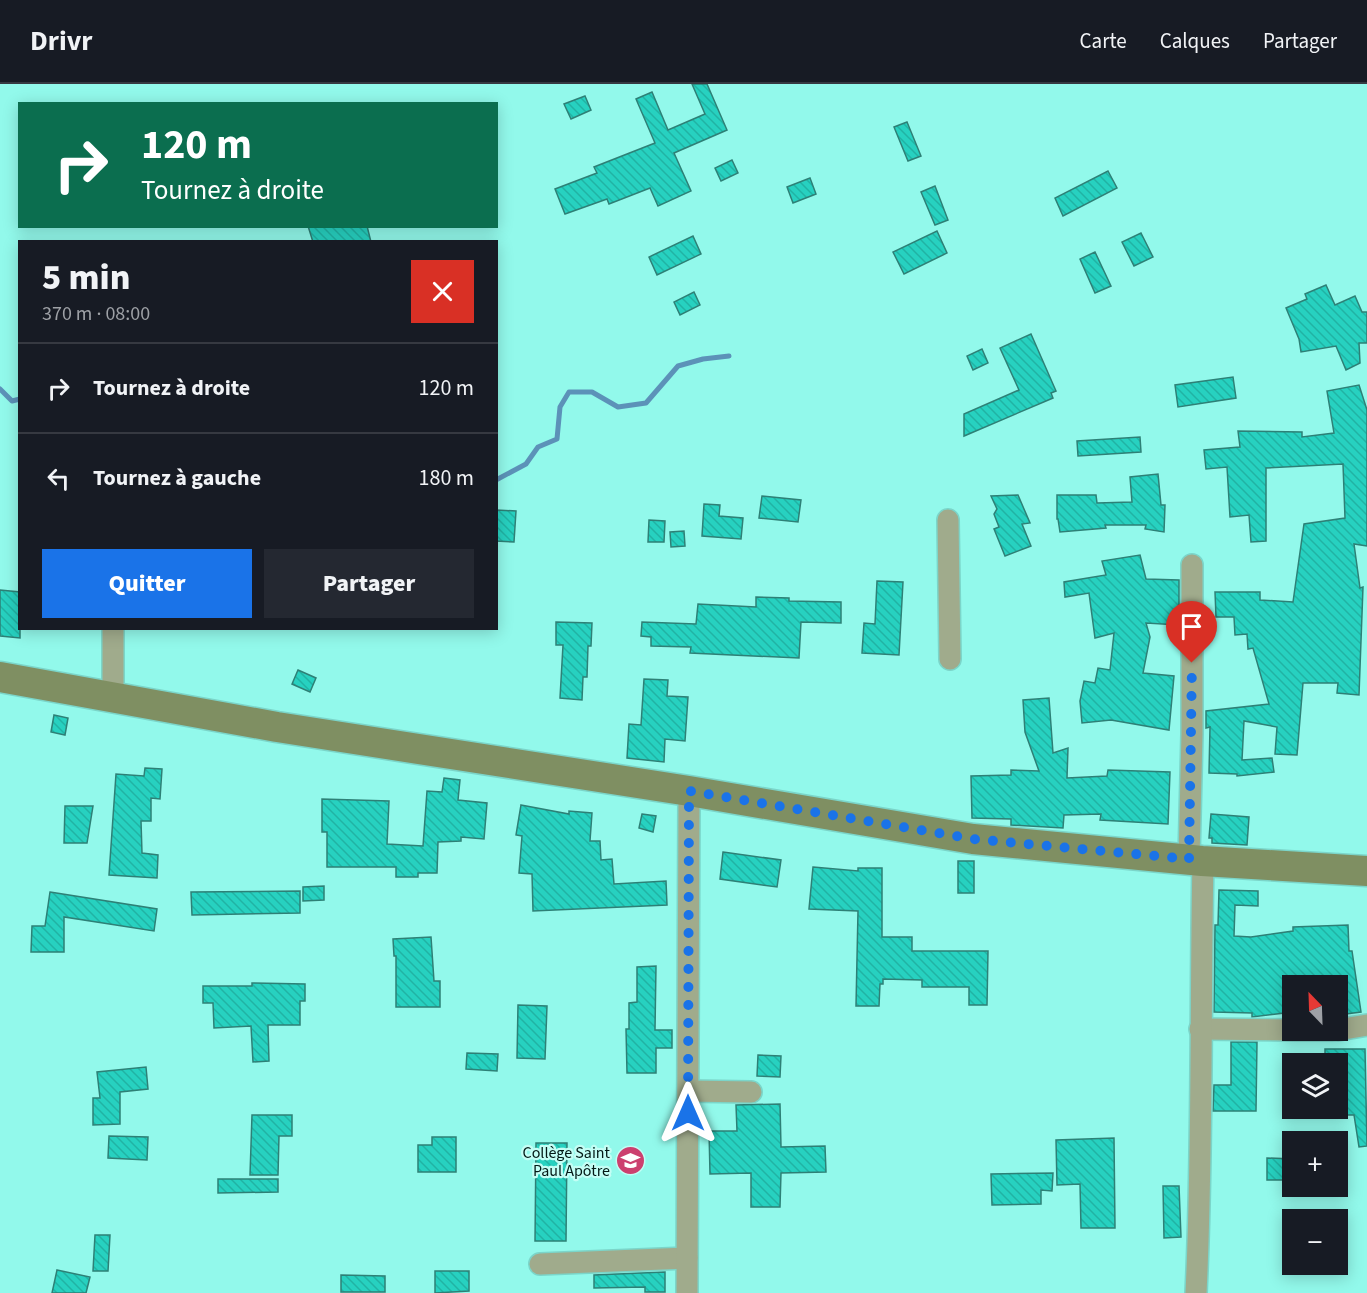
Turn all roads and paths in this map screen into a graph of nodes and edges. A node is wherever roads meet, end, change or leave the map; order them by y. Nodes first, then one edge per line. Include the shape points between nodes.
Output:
1 (948, 520) dead end
2 (1192, 565) dead end
3 (113, 630) edge
4 (950, 659) dead end
5 (0, 677) edge
6 (113, 698) junction
7 (689, 791) junction
8 (1196, 860) junction
9 (1367, 872) edge
10 (1367, 1025) edge
11 (1348, 1028) edge
12 (1200, 1029) junction
13 (1282, 1030) edge
14 (688, 1091) junction
15 (751, 1092) dead end
16 (687, 1258) junction
17 (540, 1264) dead end
18 (687, 1293) edge
19 (1196, 1293) edge

1 - 4 street
2 - 8 street
3 - 6 street
5 - 6 street
6 - 7 street
7 - 8 street via 973,839
7 - 14 street
8 - 9 street
8 - 12 street
10 - 11 street
12 - 13 street
12 - 19 street
14 - 15 street
14 - 16 street
16 - 17 street
16 - 18 street

